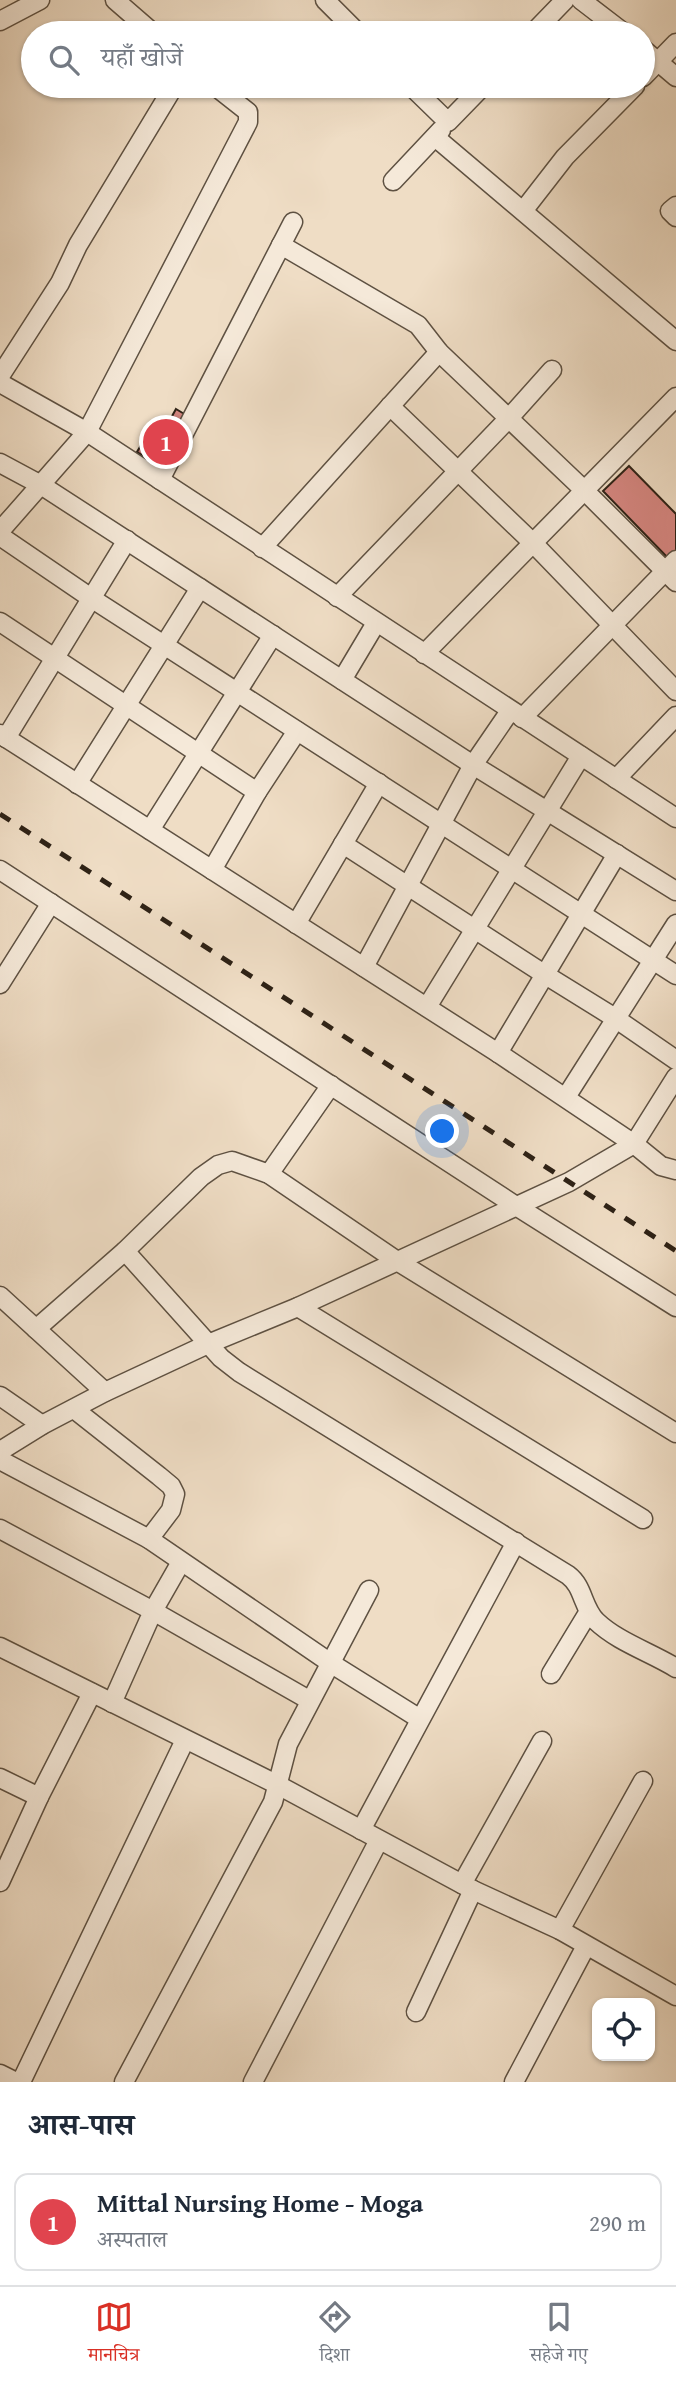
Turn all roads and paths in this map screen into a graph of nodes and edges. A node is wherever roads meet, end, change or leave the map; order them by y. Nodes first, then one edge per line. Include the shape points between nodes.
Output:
1 (40, 0) edge
2 (115, 0) edge
3 (325, 0) edge
4 (565, 0) edge
5 (580, 0) edge
6 (139, 21) edge
7 (346, 21) edge
8 (545, 21) edge
9 (608, 21) edge
10 (0, 22) edge
11 (676, 43) edge
12 (655, 59) edge
13 (658, 62) junction
14 (655, 65) edge
15 (676, 77) edge
16 (167, 98) edge
17 (230, 98) edge
18 (423, 98) edge
19 (471, 98) edge
20 (623, 98) edge
21 (448, 122) junction
22 (435, 137) junction
23 (393, 181) dead end
24 (676, 205) edge
25 (523, 211) junction
26 (676, 217) edge
27 (292, 222) dead end
28 (281, 245) junction
29 (676, 341) edge
30 (439, 352) junction
31 (552, 370) dead end
32 (0, 376) edge
33 (0, 383) edge
34 (676, 397) edge
35 (390, 407) junction
36 (509, 418) junction
37 (87, 432) junction
38 (0, 463) edge
39 (458, 471) junction
40 (160, 480) junction
41 (41, 485) junction
42 (584, 490) junction
43 (0, 534) edge
44 (127, 540) junction
45 (533, 543) junction
46 (262, 548) junction
47 (672, 571) edge
48 (200, 588) junction
49 (337, 597) junction
50 (91, 598) junction
51 (0, 622) edge
52 (376, 623) junction
53 (612, 626) junction
54 (273, 635) junction
55 (164, 645) junction
56 (424, 654) junction
57 (55, 658) junction
58 (342, 680) junction
59 (676, 691) edge
60 (237, 692) junction
61 (126, 705) junction
62 (516, 715) junction
63 (676, 716) edge
64 (297, 731) junction
65 (3, 736) edge
66 (198, 753) junction
67 (581, 756) junction
68 (474, 765) junction
69 (616, 779) junction
70 (379, 783) junction
71 (77, 784) junction
72 (257, 792) junction
73 (547, 810) junction
74 (676, 818) edge
75 (441, 823) junction
76 (150, 830) junction
77 (343, 844) junction
78 (617, 854) junction
79 (512, 868) junction
80 (0, 870) edge
81 (212, 870) junction
82 (408, 886) junction
83 (676, 891) edge
84 (51, 903) junction
85 (580, 913) junction
86 (296, 924) junction
87 (676, 924) edge
88 (474, 929) junction
89 (652, 960) junction
90 (364, 967) junction
91 (544, 974) junction
92 (676, 975) edge
93 (0, 985) edge
94 (427, 1007) junction
95 (615, 1017) junction
96 (498, 1053) junction
97 (676, 1060) edge
98 (676, 1077) edge
99 (331, 1085) junction
100 (566, 1097) junction
101 (634, 1144) junction
102 (676, 1170) edge
103 (270, 1174) junction
104 (516, 1206) junction
105 (125, 1251) junction
106 (397, 1261) junction
107 (0, 1296) edge
108 (298, 1307) junction
109 (676, 1307) edge
110 (36, 1329) junction
111 (208, 1344) junction
112 (104, 1392) junction
113 (0, 1396) edge
114 (74, 1409) junction
115 (42, 1425) junction
116 (676, 1433) edge
117 (0, 1451) edge
118 (0, 1460) edge
119 (643, 1519) dead end
120 (0, 1529) edge
121 (149, 1539) junction
122 (516, 1542) junction
123 (181, 1562) junction
124 (369, 1590) dead end
125 (153, 1611) junction
126 (588, 1613) junction
127 (0, 1647) edge
128 (332, 1664) junction
129 (676, 1668) edge
130 (551, 1674) dead end
131 (92, 1693) junction
132 (309, 1700) junction
133 (112, 1703) junction
134 (420, 1719) junction
135 (185, 1740) junction
136 (542, 1741) dead end
137 (0, 1778) edge
138 (643, 1782) dead end
139 (278, 1785) junction
140 (39, 1797) junction
141 (361, 1830) junction
142 (379, 1840) junction
143 (0, 1882) edge
144 (467, 1887) junction
145 (560, 1930) junction
146 (586, 1946) junction
147 (676, 1996) edge
148 (416, 2012) dead end
149 (0, 2074) edge
150 (19, 2082) edge
151 (124, 2082) edge
152 (253, 2082) edge
153 (514, 2082) edge

1 - 10 street
2 - 6 street
3 - 7 street
4 - 8 street
5 - 9 street
11 - 13 street
12 - 13 street
13 - 14 street
13 - 15 street
16 - 32 street via 60,283
17 - 37 street via 248,112 248,122
18 - 21 street
19 - 21 street
20 - 25 street via 565,157
21 - 22 street
22 - 23 street
22 - 25 street
24 - 26 street via 670,212
25 - 29 street
27 - 28 street
28 - 30 street via 418,324
28 - 40 street
30 - 35 street
30 - 36 street
31 - 36 street
33 - 37 street
34 - 42 street
35 - 39 street
35 - 46 street
36 - 39 street
36 - 42 street
37 - 40 street
37 - 41 street
38 - 41 street
39 - 45 street
39 - 49 street
40 - 46 street
41 - 43 street
41 - 44 street
42 - 45 street
42 - 47 street
43 - 50 street
44 - 48 street
44 - 50 street
45 - 53 street
45 - 56 street
46 - 49 street
47 - 53 street
48 - 54 street
48 - 55 street
49 - 52 street
50 - 55 street
50 - 57 street
51 - 57 street
52 - 56 street
52 - 58 street
53 - 59 street
53 - 62 street
54 - 58 street
54 - 60 street
55 - 60 street
55 - 61 street
56 - 62 street
57 - 61 street
57 - 65 street
58 - 68 street
60 - 64 street
60 - 66 street
61 - 66 street
61 - 71 street
62 - 67 street
62 - 68 street
63 - 69 street
64 - 70 street
64 - 72 street
65 - 71 street
66 - 72 street
66 - 76 street
67 - 69 street
67 - 73 street
68 - 73 street
68 - 75 street
69 - 74 street
70 - 75 street
70 - 77 street
71 - 76 street
72 - 81 street
73 - 78 street
73 - 79 street
75 - 79 street
75 - 82 street
76 - 81 street
77 - 82 street
77 - 86 street
78 - 83 street
78 - 85 street
79 - 85 street
79 - 88 street
80 - 84 street
81 - 86 street
82 - 88 street
82 - 90 street
84 - 93 street
84 - 99 street
85 - 89 street
85 - 91 street
86 - 90 street
87 - 89 street
88 - 91 street
88 - 94 street
89 - 92 street
89 - 95 street
90 - 94 street
91 - 95 street
91 - 96 street
94 - 96 street
95 - 97 street
95 - 100 street
96 - 100 street
98 - 101 street
99 - 103 street
99 - 104 street
100 - 101 street
101 - 102 street via 661,1166
101 - 104 street
103 - 105 street via 232,1161 218,1165
103 - 106 street
104 - 106 street
104 - 109 street
105 - 110 street
105 - 111 street
106 - 108 street
106 - 116 street
107 - 110 street
108 - 111 street
108 - 119 street
110 - 112 street
111 - 112 street
111 - 122 street via 258,1386
112 - 114 street
113 - 115 street
114 - 115 street
114 - 121 street via 171,1486 175,1494 171,1510
115 - 117 street
118 - 121 street
120 - 125 street
121 - 123 street
122 - 126 street via 576,1581
122 - 134 street
123 - 125 street
123 - 128 street
124 - 128 street
125 - 132 street
125 - 133 street
126 - 129 street via 617,1637
126 - 130 street
127 - 131 street
128 - 132 street
128 - 134 street
131 - 133 street
131 - 140 street
132 - 139 street via 288,1744
133 - 135 street
134 - 141 street
135 - 139 street
135 - 150 street
136 - 144 street
137 - 140 street
138 - 145 street
139 - 141 street
139 - 151 street
140 - 143 street
141 - 142 street
142 - 144 street
142 - 152 street
144 - 145 street
144 - 148 street
145 - 146 street
146 - 147 street
146 - 153 street
149 - 150 street

